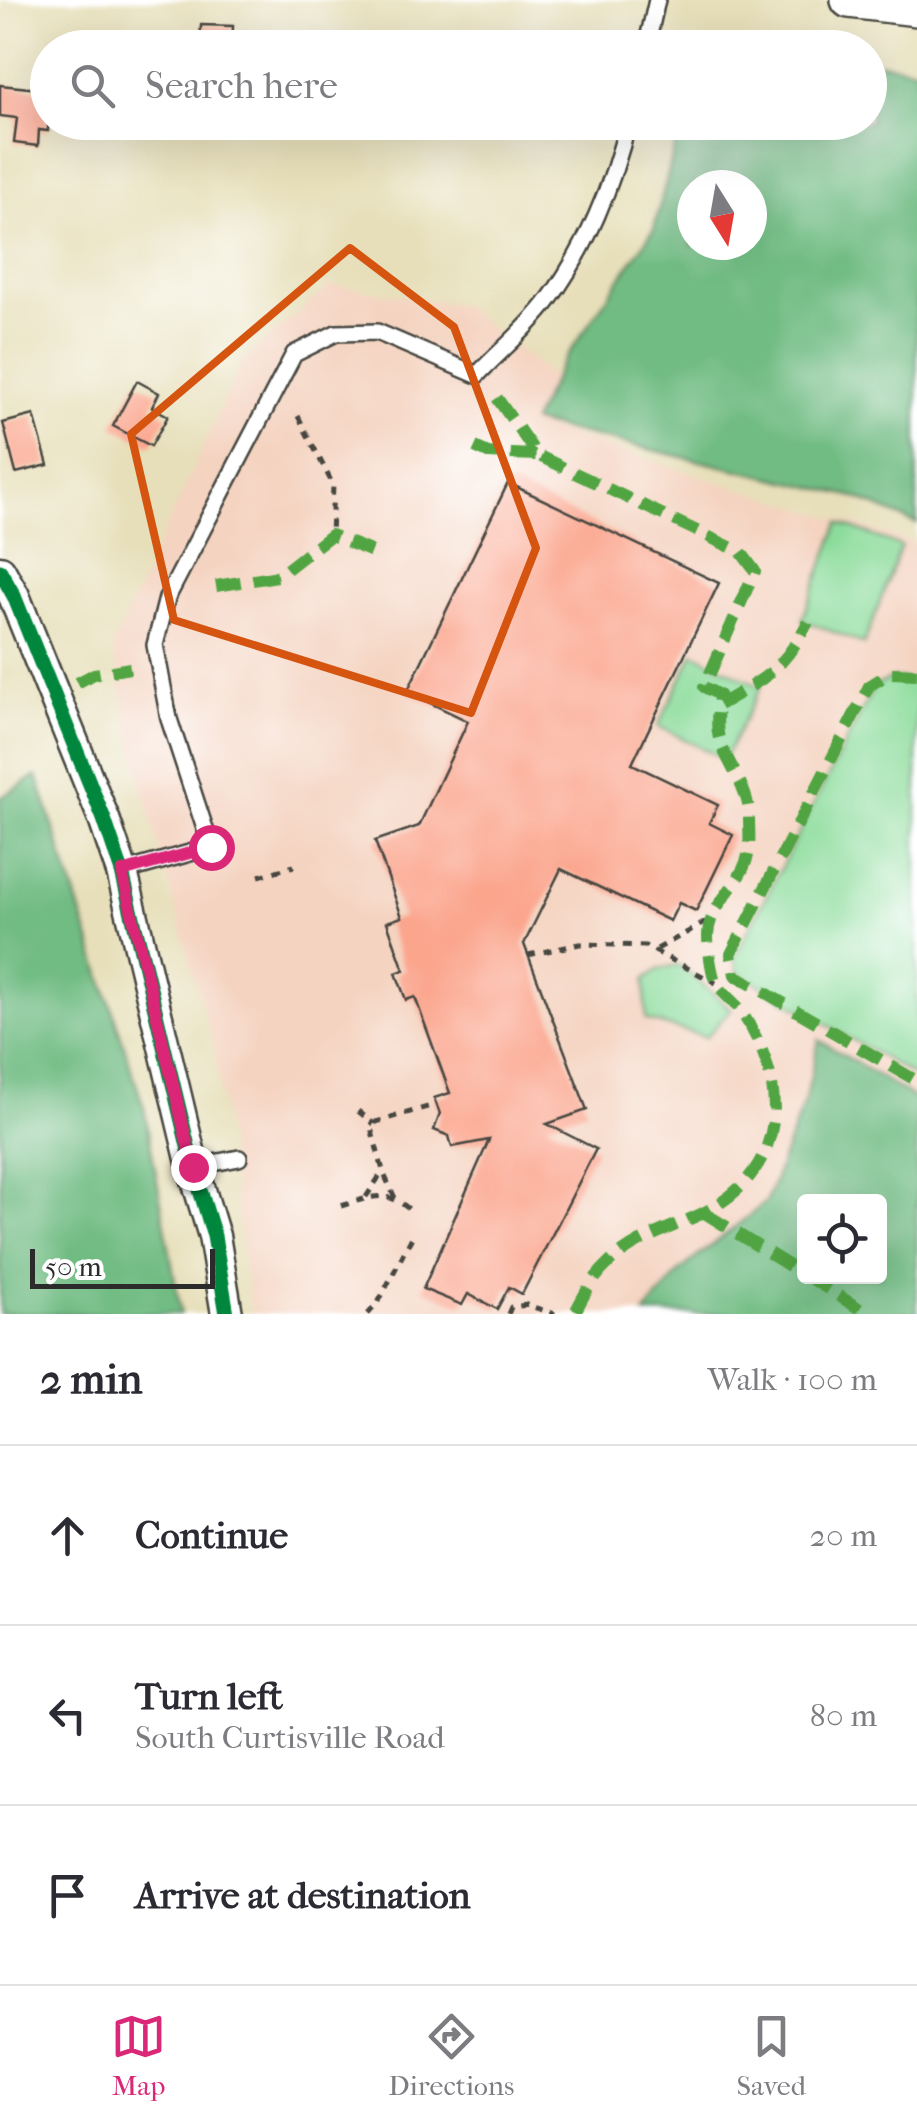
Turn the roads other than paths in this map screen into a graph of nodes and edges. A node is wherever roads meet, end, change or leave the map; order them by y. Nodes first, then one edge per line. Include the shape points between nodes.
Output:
1 (657, 0) edge
2 (850, 0) edge
3 (917, 8) edge
4 (650, 30) edge
5 (622, 140) edge
6 (0, 571) edge
7 (122, 872) junction
8 (238, 1158) dead end
9 (193, 1167) junction
10 (226, 1314) edge

1 - 4 lane
2 - 3 street
5 - 7 lane via 574,260 547,303 477,374 378,332 336,333 294,354 167,598 155,645 169,720 211,847
6 - 7 street
7 - 9 street
8 - 9 lane
9 - 10 street via 214,1236

